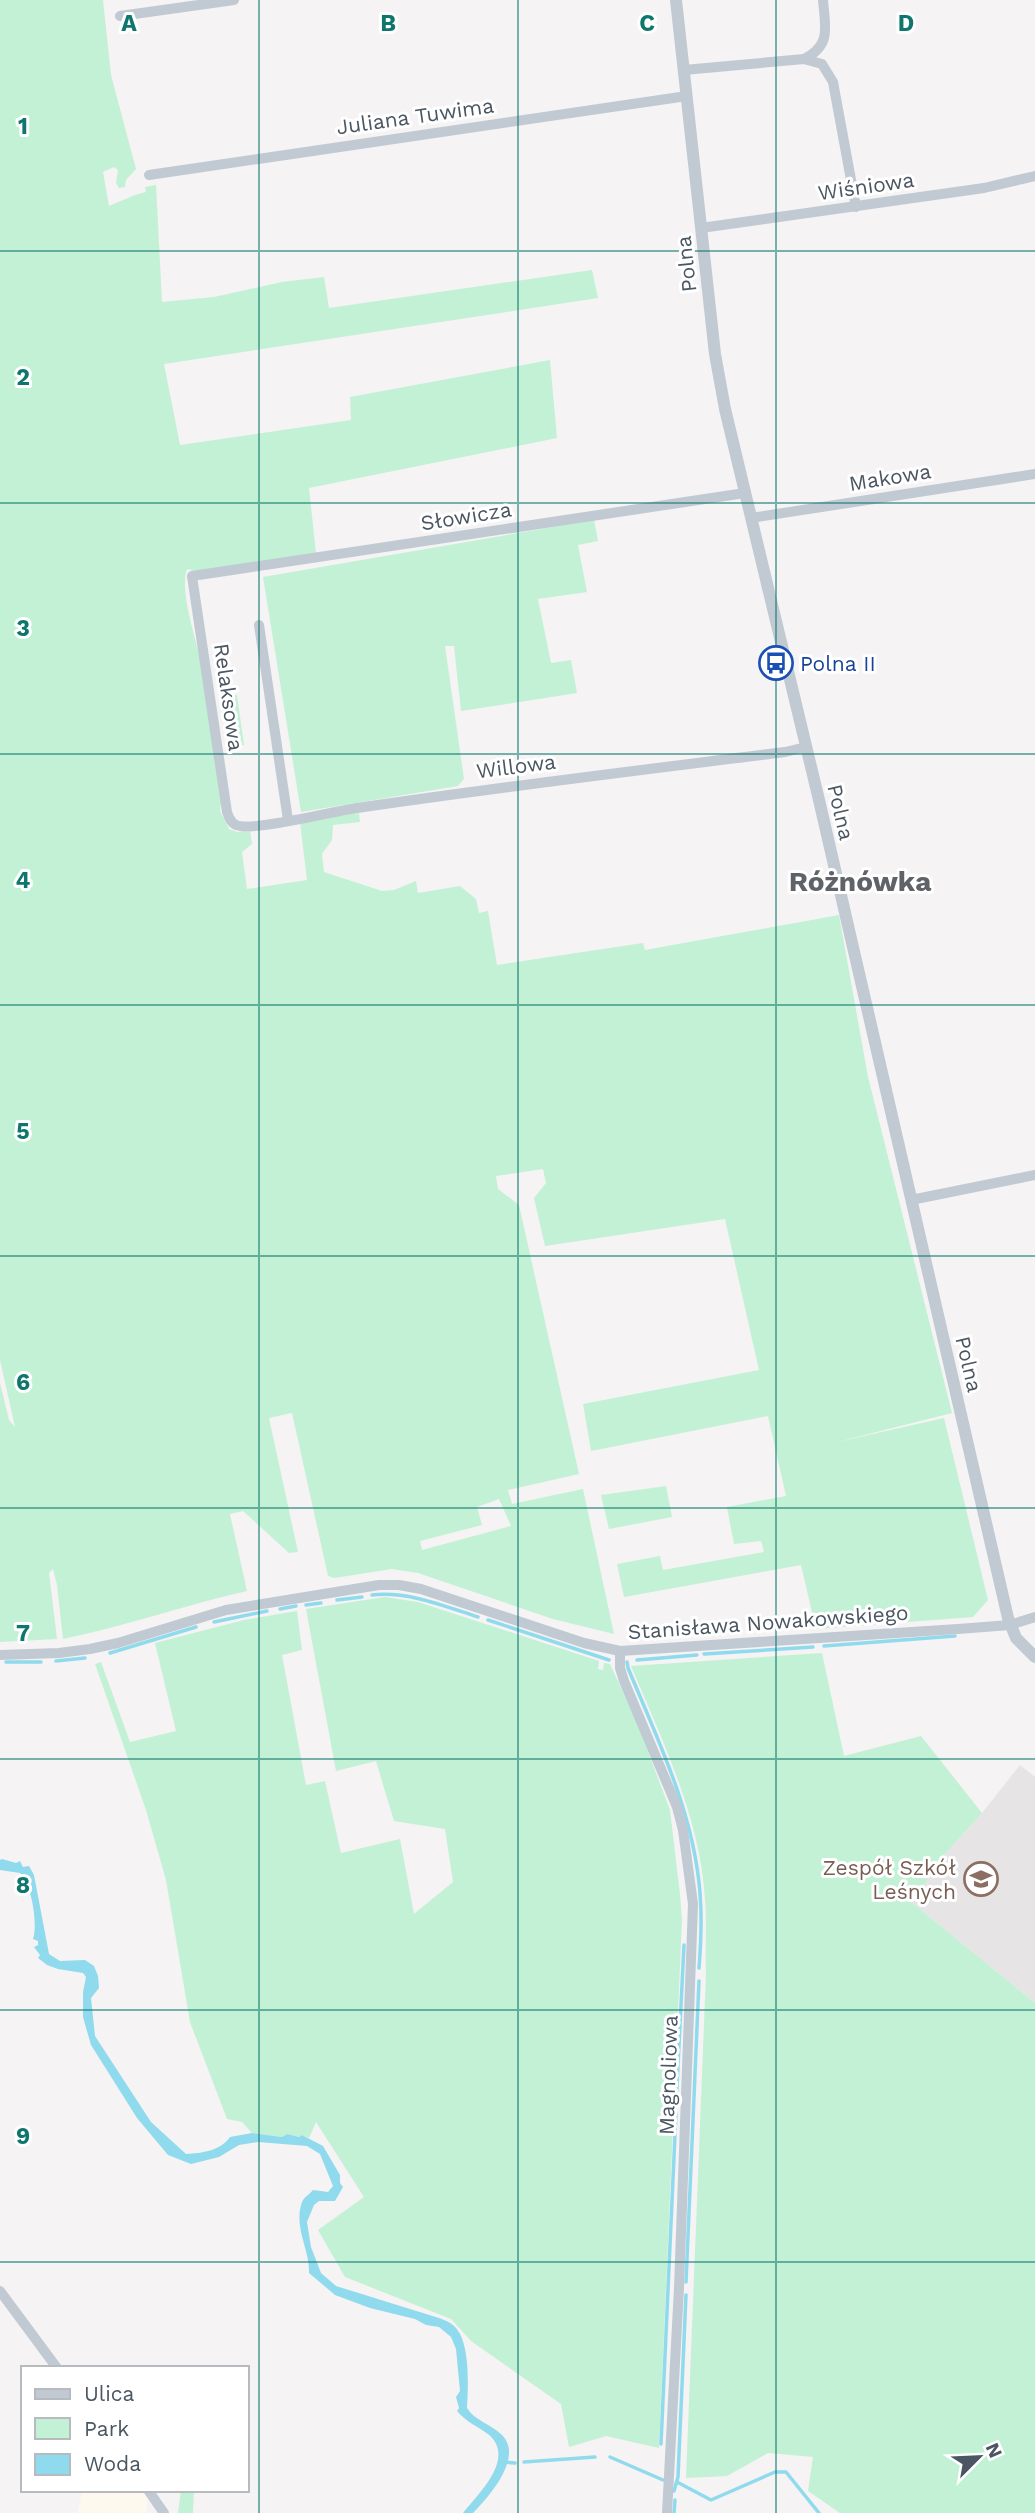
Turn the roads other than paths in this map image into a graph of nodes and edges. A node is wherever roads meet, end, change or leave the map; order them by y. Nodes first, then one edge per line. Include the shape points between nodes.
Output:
1 (234, 0) edge
2 (676, 0) edge
3 (823, 0) edge
4 (120, 16) dead end
5 (804, 59) junction
6 (684, 70) junction
7 (687, 96) junction
8 (149, 175) dead end
9 (1035, 176) edge
10 (856, 207) junction
11 (701, 228) junction
12 (1035, 474) edge
13 (745, 494) junction
14 (751, 518) junction
15 (192, 576) joint
16 (259, 625) dead end
17 (806, 747) junction
18 (288, 820) junction
19 (232, 822) joint
20 (1035, 1175) edge
21 (911, 1200) junction
22 (1035, 1617) edge
23 (1010, 1625) junction
24 (620, 1651) junction
25 (0, 1655) edge
26 (1035, 1657) edge
27 (0, 2291) edge
28 (56, 2366) edge
29 (149, 2492) edge
30 (164, 2513) edge
31 (667, 2513) edge

1 - 4 street
2 - 6 street, Polna
3 - 5 street via 823,43
5 - 6 street
5 - 10 street via 818,62 832,78
6 - 7 street, Polna
7 - 8 street, Juliana Tuwima
7 - 11 street, Polna
9 - 10 street, Wiśniowa via 999,186
10 - 11 street, Wiśniowa
11 - 13 street, Polna via 717,367
12 - 14 street, Makowa
13 - 14 street, Polna
13 - 15 street, Słowicza
14 - 17 street, Polna
15 - 19 street, Relaksowa
16 - 18 street
17 - 18 street, Willowa
17 - 21 street, Polna
18 - 19 street, Willowa via 250,827
20 - 21 street
21 - 23 street, Polna
22 - 23 street, Stanisława Nowakowskiego
23 - 24 street, Stanisława Nowakowskiego
23 - 26 street, Polna via 1017,1640
24 - 25 street, Stanisława Nowakowskiego via 421,1589 379,1585 226,1609 90,1649
24 - 31 street, Magnoliowa via 624,1681 677,1807 693,1904
27 - 28 street
29 - 30 street

